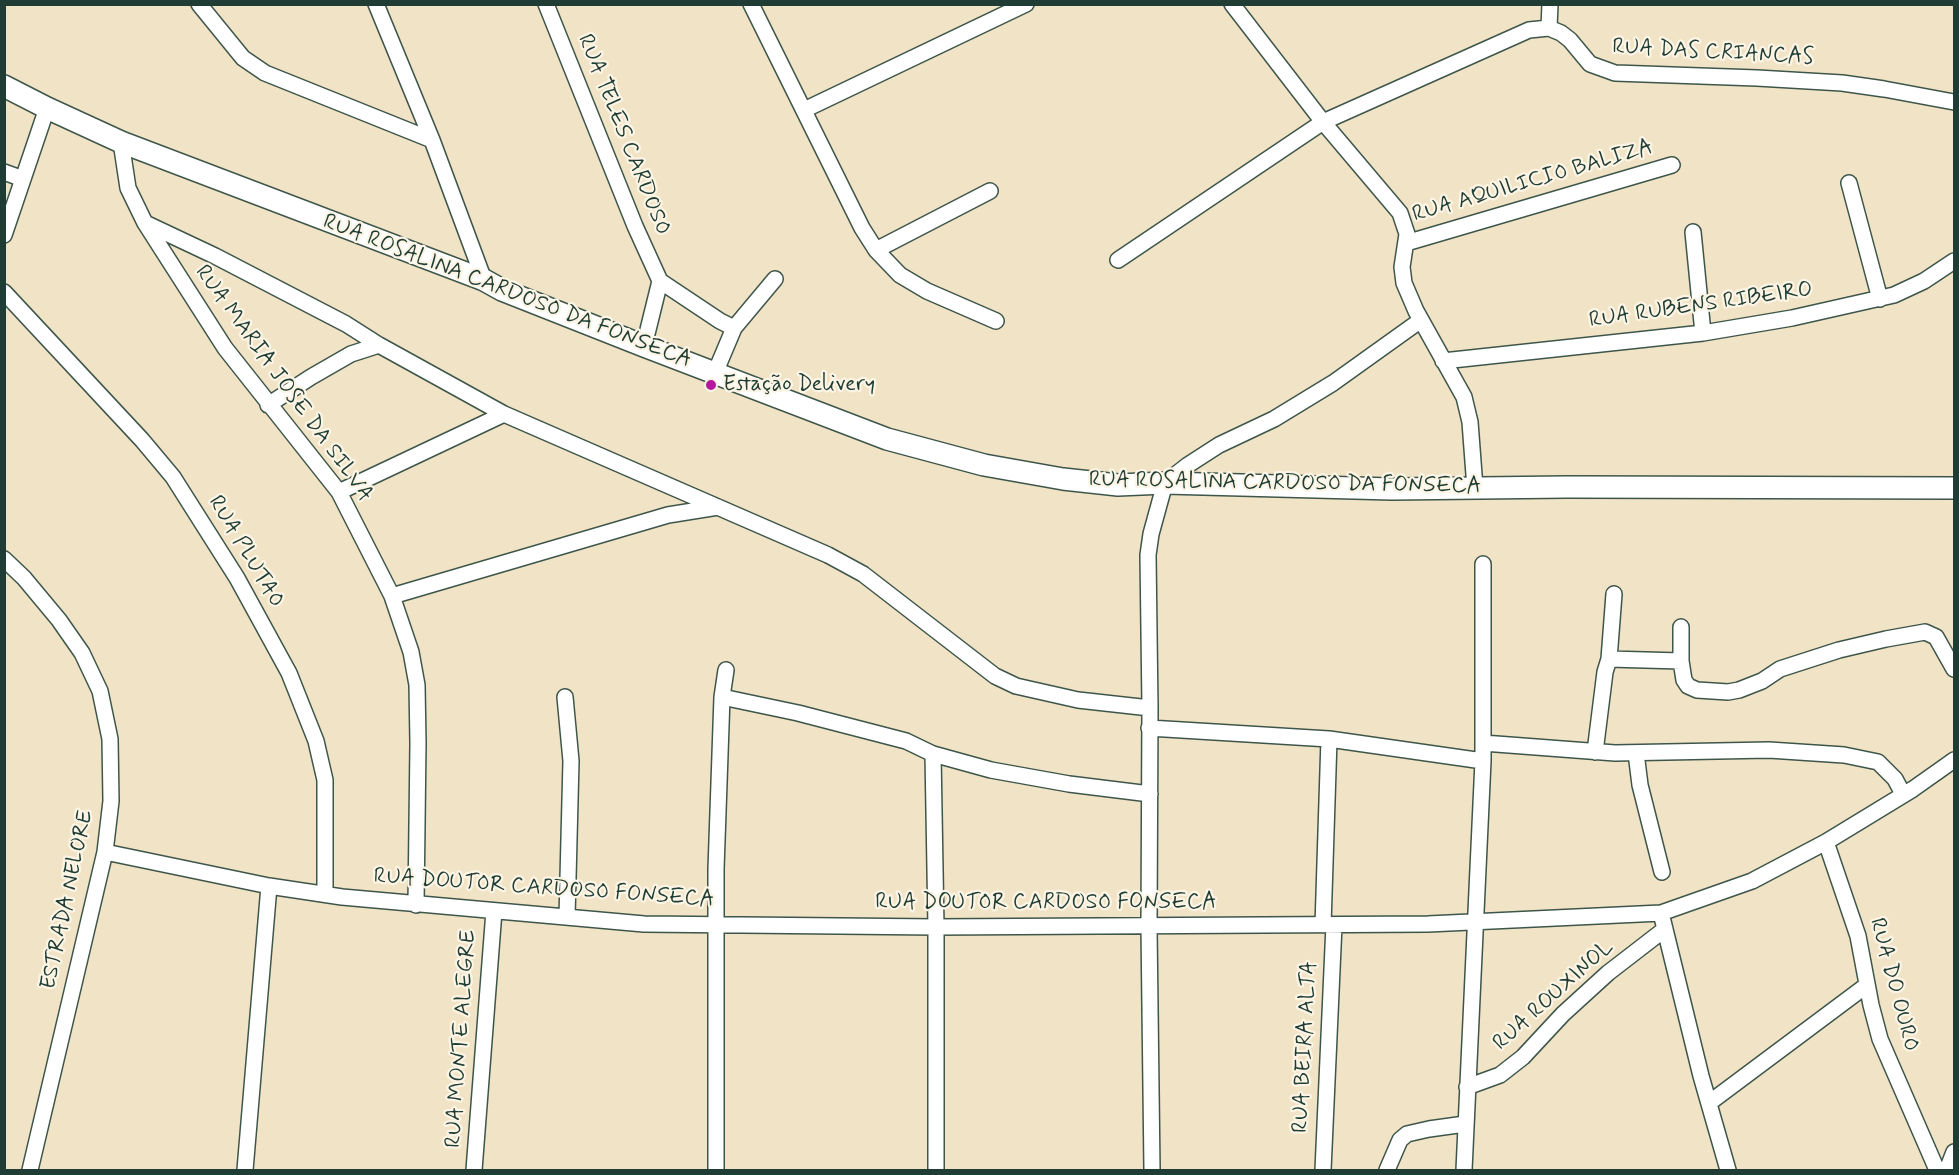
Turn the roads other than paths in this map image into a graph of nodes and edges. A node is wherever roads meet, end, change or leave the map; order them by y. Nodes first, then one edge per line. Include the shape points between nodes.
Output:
1 (199, 4) edge
2 (376, 4) edge
3 (546, 4) edge
4 (751, 4) edge
5 (1026, 4) edge
6 (1232, 4) edge
7 (1550, 4) edge
8 (1549, 28) junction
9 (4, 86) edge
10 (1954, 102) edge
11 (47, 108) junction
12 (804, 110) junction
13 (1323, 122) junction
14 (432, 140) junction
15 (121, 142) junction
16 (1672, 165) dead end
17 (4, 172) edge
18 (23, 179) junction
19 (1849, 183) dead end
20 (990, 191) dead end
21 (144, 223) junction
22 (1694, 232) dead end
23 (4, 235) edge
24 (1406, 243) junction
25 (876, 250) junction
26 (1118, 260) dead end
27 (1954, 261) edge
28 (775, 279) dead end
29 (484, 280) junction
30 (660, 281) junction
31 (4, 292) edge
32 (1880, 298) junction
33 (1421, 320) junction
34 (996, 321) dead end
35 (734, 328) junction
36 (1703, 333) junction
37 (379, 345) junction
38 (644, 346) junction
39 (1443, 361) junction
40 (715, 373) junction
41 (268, 405) junction
42 (504, 414) junction
43 (1165, 483) junction
44 (1475, 488) junction
45 (1954, 488) edge
46 (339, 492) junction
47 (718, 507) junction
48 (4, 559) edge
49 (1483, 564) dead end
50 (1614, 594) dead end
51 (392, 596) junction
52 (1681, 627) dead end
53 (1609, 659) junction
54 (1680, 661) junction
55 (1954, 669) edge
56 (726, 670) dead end
57 (565, 697) dead end
58 (722, 697) junction
59 (1150, 708) junction
60 (1149, 728) junction
61 (1329, 740) junction
62 (1483, 743) junction
63 (1594, 752) junction
64 (1636, 753) junction
65 (933, 754) junction
66 (1954, 760) edge
67 (1483, 761) junction
68 (1150, 794) junction
69 (1903, 794) junction
70 (1826, 842) junction
71 (105, 852) junction
72 (1662, 872) dead end
73 (269, 886) junction
74 (325, 893) junction
75 (416, 905) junction
76 (494, 911) junction
77 (1661, 912) junction
78 (567, 917) junction
79 (1476, 922) junction
80 (717, 925) junction
81 (1329, 925) junction
82 (936, 927) junction
83 (1149, 927) junction
84 (1665, 929) junction
85 (1867, 985) junction
86 (1467, 1088) junction
87 (1709, 1103) junction
88 (1465, 1124) junction
89 (1954, 1152) edge
90 (30, 1170) edge
91 (245, 1170) edge
92 (474, 1170) edge
93 (716, 1170) edge
94 (936, 1170) edge
95 (1152, 1170) edge
96 (1323, 1170) edge
97 (1387, 1170) edge
98 (1464, 1170) edge
99 (1728, 1170) edge
100 (1937, 1170) edge
101 (1947, 1170) edge

1 - 14 street via 243,58 265,73
2 - 14 street
3 - 30 street, RUA TELES CARDOSO
4 - 12 street
5 - 12 street
6 - 13 street
7 - 8 street
8 - 10 street, RUA DAS CRIANCAS via 1570,40 1590,64 1615,73 1842,83
8 - 13 street via 1516,35
9 - 11 street, RUA ROSALINA CARDOSO DA FONSECA
11 - 15 street, RUA ROSALINA CARDOSO DA FONSECA
11 - 18 street
12 - 25 street
13 - 24 street via 1400,213
13 - 26 street
14 - 29 street
15 - 21 street, RUA MARIA JOSE DA SILVA via 128,188
15 - 29 street, RUA ROSALINA CARDOSO DA FONSECA
16 - 24 street, RUA AQUILICIO BALIZA
17 - 18 street
18 - 23 street
19 - 32 street
20 - 25 street
21 - 37 street via 346,324
21 - 41 street, RUA MARIA JOSE DA SILVA via 225,348
22 - 36 street
24 - 33 street via 1404,283
25 - 34 street via 900,275 927,291
27 - 32 street, RUA RUBENS RIBEIRO via 1924,281
28 - 35 street
29 - 38 street, RUA ROSALINA CARDOSO DA FONSECA
30 - 35 street
30 - 38 street
31 - 74 street, RUA PLUTAO via 172,477 237,578 290,673 326,780
32 - 36 street, RUA RUBENS RIBEIRO
33 - 39 street
33 - 43 street via 1333,383 1219,446
35 - 40 street
36 - 39 street, RUA RUBENS RIBEIRO
37 - 41 street via 351,354
37 - 42 street
38 - 40 street, RUA ROSALINA CARDOSO DA FONSECA
39 - 44 street via 1464,397
40 - 43 street, RUA ROSALINA CARDOSO DA FONSECA via 887,439 984,465 1118,485
41 - 46 street, RUA MARIA JOSE DA SILVA
42 - 46 street
42 - 47 street
43 - 44 street, RUA ROSALINA CARDOSO DA FONSECA
43 - 59 street via 1148,555
44 - 45 street, RUA ROSALINA CARDOSO DA FONSECA
46 - 51 street, RUA MARIA JOSE DA SILVA
47 - 51 street via 668,514
47 - 59 street via 863,574 995,676 1016,686 1078,700
48 - 71 street, ESTRADA NELORE via 59,620 82,653 100,691 110,739 111,801
49 - 62 street
50 - 53 street
51 - 75 street, RUA MARIA JOSE DA SILVA via 411,652 417,686
52 - 54 street
53 - 54 street
53 - 63 street
54 - 55 street via 1688,686 1728,692 1748,687 1780,669 1839,650 1925,632 1936,637
56 - 58 street
57 - 78 street via 571,761
58 - 65 street via 906,741
58 - 80 street
59 - 60 street
60 - 61 street
60 - 68 street
61 - 67 street
61 - 81 street, RUA BEIRA ALTA
62 - 63 street
62 - 67 street
63 - 64 street
64 - 69 street via 1769,750 1844,755 1878,762
64 - 72 street
65 - 68 street via 991,770
65 - 82 street
66 - 69 street, RUA DOUTOR CARDOSO FONSECA
67 - 79 street
68 - 83 street
69 - 70 street, RUA DOUTOR CARDOSO FONSECA
70 - 77 street, RUA DOUTOR CARDOSO FONSECA via 1752,881
70 - 85 street, RUA DO OURO via 1858,936
71 - 73 street, RUA DOUTOR CARDOSO FONSECA
71 - 90 street, ESTRADA NELORE
73 - 74 street, RUA DOUTOR CARDOSO FONSECA
73 - 91 street
74 - 75 street, RUA DOUTOR CARDOSO FONSECA
75 - 76 street, RUA DOUTOR CARDOSO FONSECA
76 - 78 street, RUA DOUTOR CARDOSO FONSECA
76 - 92 street, RUA MONTE ALEGRE
77 - 79 street, RUA DOUTOR CARDOSO FONSECA
77 - 84 street
78 - 80 street, RUA DOUTOR CARDOSO FONSECA
79 - 81 street, RUA DOUTOR CARDOSO FONSECA
79 - 86 street
80 - 82 street, RUA DOUTOR CARDOSO FONSECA
80 - 93 street
81 - 83 street, RUA DOUTOR CARDOSO FONSECA
81 - 96 street, RUA BEIRA ALTA
82 - 83 street, RUA DOUTOR CARDOSO FONSECA
82 - 94 street
83 - 95 street
84 - 86 street, RUA ROUXINOL via 1608,973 1500,1075
84 - 87 street
85 - 87 street
85 - 100 street, RUA DO OURO via 1880,1039
86 - 88 street
87 - 99 street
88 - 97 street via 1407,1134 1400,1140
88 - 98 street
89 - 101 street

